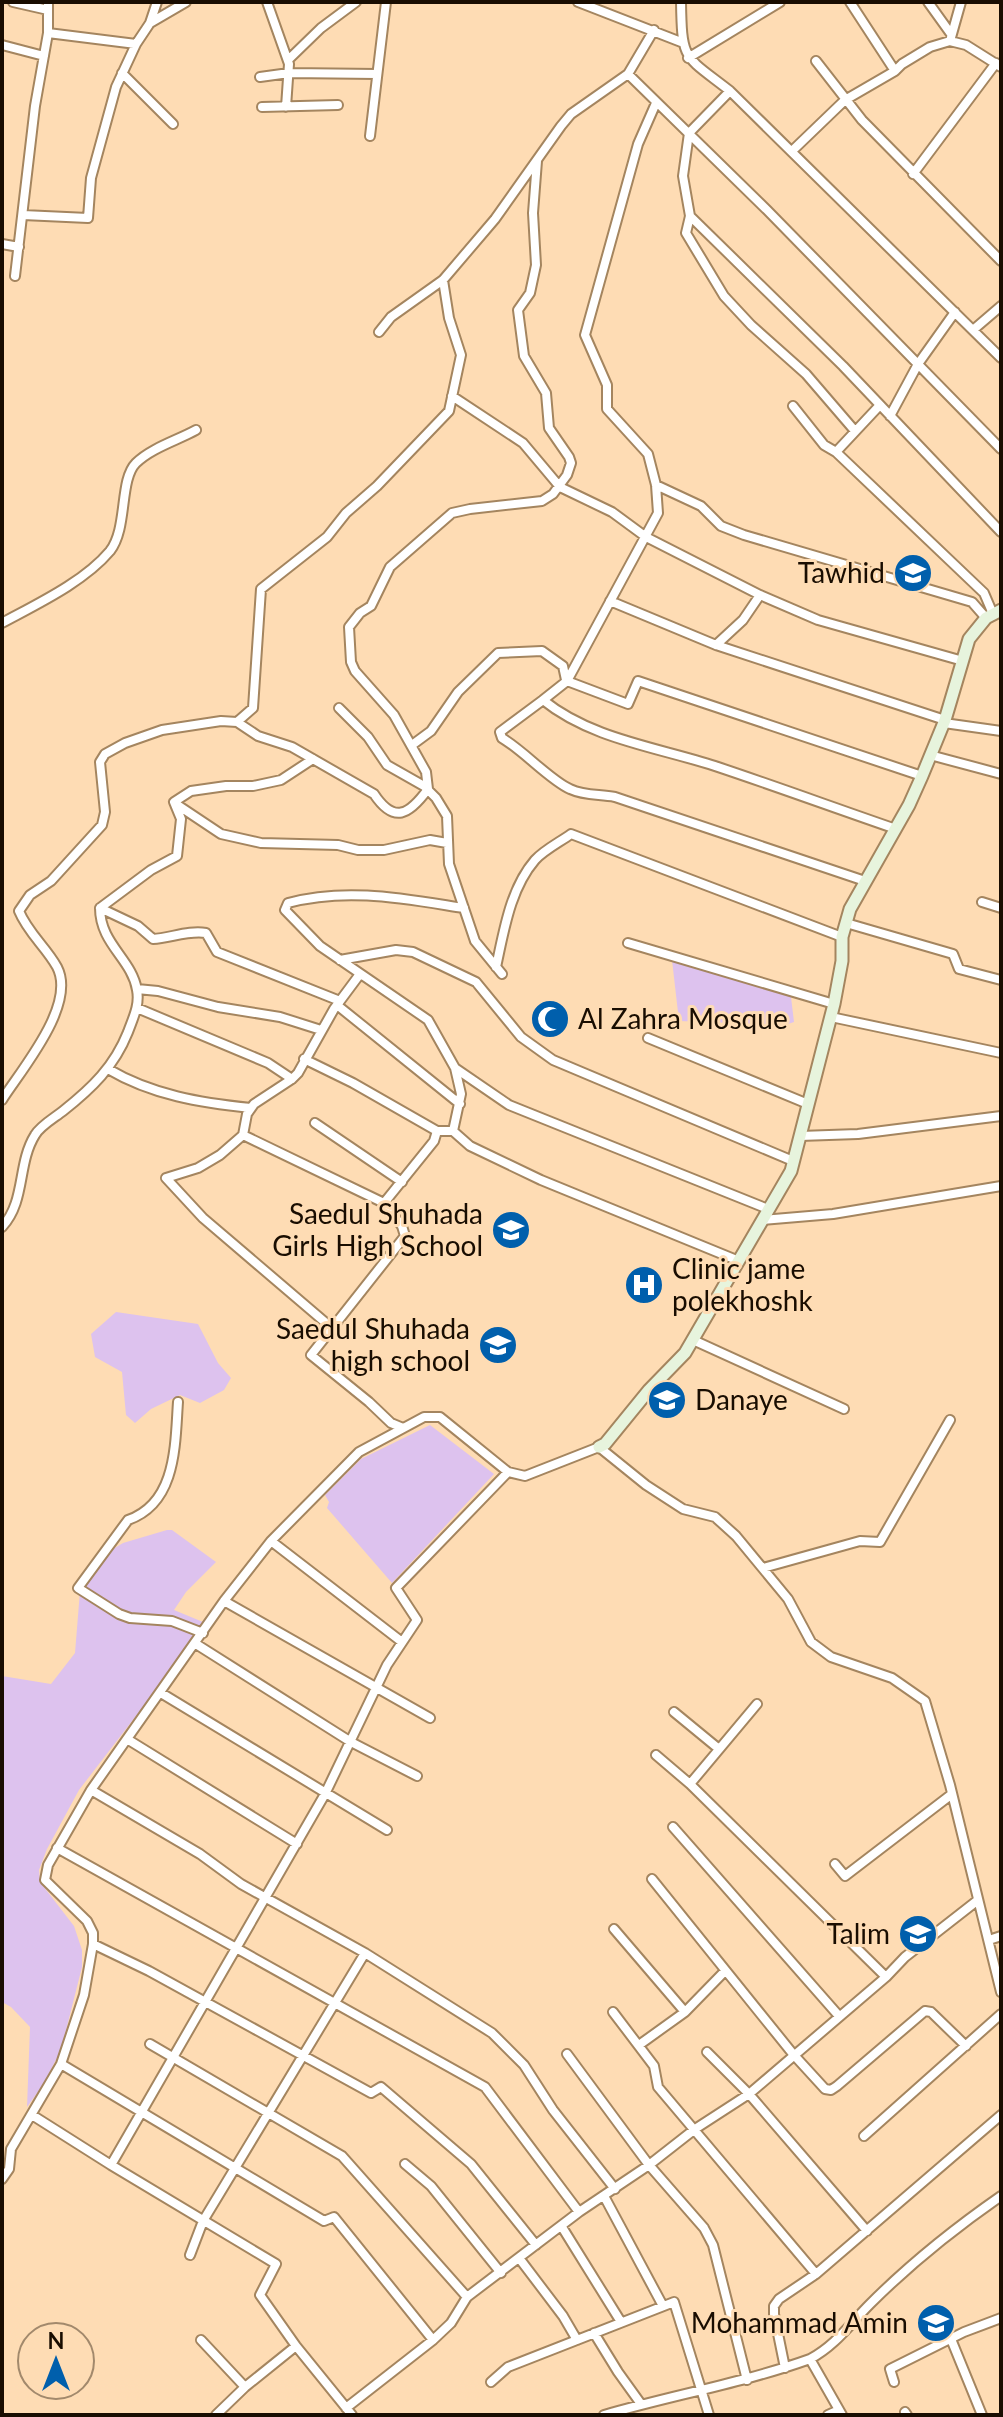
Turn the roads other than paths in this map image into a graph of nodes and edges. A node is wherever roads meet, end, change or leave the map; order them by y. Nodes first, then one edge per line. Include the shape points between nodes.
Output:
1 (13, 2) edge
2 (157, 2) edge
3 (186, 2) edge
4 (267, 2) edge
5 (356, 2) edge
6 (386, 2) edge
7 (578, 2) edge
8 (681, 2) edge
9 (780, 2) edge
10 (850, 2) edge
11 (928, 2) edge
12 (961, 2) edge
13 (48, 6) edge
14 (150, 23) junction
15 (654, 30) junction
16 (48, 33) junction
17 (951, 37) junction
18 (681, 42) junction
19 (136, 44) junction
20 (2, 45) edge
21 (44, 56) junction
22 (688, 58) junction
23 (288, 60) junction
24 (816, 61) dead end
25 (998, 65) edge
26 (895, 71) junction
27 (122, 73) junction
28 (289, 73) junction
29 (377, 74) junction
30 (628, 74) junction
31 (260, 77) dead end
32 (730, 91) junction
33 (845, 100) junction
34 (656, 103) junction
35 (338, 105) dead end
36 (262, 107) dead end
37 (286, 107) junction
38 (173, 124) dead end
39 (689, 133) junction
40 (370, 136) dead end
41 (792, 151) junction
42 (537, 161) junction
43 (913, 174) junction
44 (23, 215) junction
45 (690, 216) junction
46 (2, 244) edge
47 (19, 247) junction
48 (1001, 261) edge
49 (15, 276) dead end
50 (443, 280) junction
51 (1001, 306) edge
52 (955, 312) junction
53 (973, 330) junction
54 (379, 332) dead end
55 (1001, 358) edge
56 (918, 364) junction
57 (452, 396) junction
58 (880, 405) junction
59 (793, 406) dead end
60 (890, 416) junction
61 (196, 430) dead end
62 (855, 431) junction
63 (1001, 449) edge
64 (836, 452) junction
65 (656, 485) junction
66 (560, 487) junction
67 (1001, 532) edge
68 (646, 537) junction
69 (760, 595) junction
70 (610, 601) junction
71 (993, 614) edge
72 (2, 623) edge
73 (716, 645) junction
74 (963, 661) junction
75 (567, 681) junction
76 (543, 700) junction
77 (339, 708) dead end
78 (237, 722) junction
79 (945, 722) junction
80 (1001, 731) edge
81 (412, 745) junction
82 (930, 755) junction
83 (313, 759) junction
84 (1001, 774) edge
85 (922, 776) junction
86 (428, 789) junction
87 (174, 802) junction
88 (896, 829) junction
89 (447, 843) junction
90 (865, 881) junction
91 (982, 902) dead end
92 (100, 908) junction
93 (464, 908) junction
94 (1001, 908) edge
95 (846, 923) junction
96 (842, 937) junction
97 (628, 943) dead end
98 (340, 960) junction
99 (360, 974) junction
100 (1001, 980) edge
101 (137, 989) junction
102 (338, 1003) junction
103 (834, 1004) junction
104 (137, 1008) junction
105 (831, 1017) junction
106 (321, 1030) junction
107 (648, 1038) dead end
108 (1001, 1053) edge
109 (304, 1059) junction
110 (455, 1068) junction
111 (108, 1069) junction
112 (292, 1079) junction
113 (2, 1100) edge
114 (460, 1104) junction
115 (808, 1104) junction
116 (251, 1108) junction
117 (1001, 1116) edge
118 (315, 1123) dead end
119 (437, 1131) junction
120 (453, 1131) junction
121 (243, 1135) junction
122 (800, 1136) junction
123 (793, 1161) junction
124 (402, 1182) junction
125 (1001, 1186) edge
126 (384, 1203) junction
127 (765, 1215) junction
128 (2, 1227) edge
129 (739, 1261) junction
130 (333, 1329) junction
131 (693, 1340) junction
132 (178, 1402) dead end
133 (844, 1409) dead end
134 (950, 1420) dead end
135 (403, 1428) junction
136 (599, 1447) junction
137 (508, 1472) junction
138 (271, 1541) junction
139 (763, 1568) junction
140 (224, 1601) junction
141 (203, 1633) junction
142 (402, 1642) junction
143 (196, 1644) junction
144 (375, 1688) junction
145 (161, 1693) junction
146 (757, 1704) dead end
147 (674, 1712) dead end
148 (430, 1718) dead end
149 (127, 1739) junction
150 (351, 1742) junction
151 (719, 1749) junction
152 (656, 1755) dead end
153 (417, 1776) dead end
154 (690, 1784) junction
155 (91, 1790) junction
156 (325, 1794) junction
157 (952, 1794) junction
158 (673, 1827) dead end
159 (387, 1830) dead end
160 (297, 1844) junction
161 (57, 1848) junction
162 (835, 1864) dead end
163 (652, 1879) dead end
164 (266, 1896) junction
165 (978, 1900) junction
166 (614, 1929) dead end
167 (1001, 1936) edge
168 (989, 1940) junction
169 (93, 1944) junction
170 (236, 1948) junction
171 (365, 1953) junction
172 (725, 1971) junction
173 (886, 1977) junction
174 (1001, 1990) edge
175 (206, 2002) junction
176 (334, 2002) junction
177 (613, 2012) dead end
178 (685, 2012) junction
179 (1001, 2014) edge
180 (839, 2016) junction
181 (150, 2044) dead end
182 (639, 2045) junction
183 (966, 2046) junction
184 (707, 2052) dead end
185 (567, 2054) dead end
186 (793, 2054) junction
187 (302, 2056) junction
188 (173, 2058) junction
189 (61, 2064) junction
190 (749, 2094) junction
191 (141, 2113) junction
192 (267, 2114) junction
193 (32, 2115) junction
194 (1001, 2115) edge
195 (695, 2129) junction
196 (864, 2136) dead end
197 (405, 2164) dead end
198 (111, 2165) junction
199 (649, 2165) junction
200 (236, 2170) junction
201 (2, 2179) edge
202 (615, 2189) junction
203 (604, 2196) junction
204 (1001, 2196) edge
205 (579, 2212) junction
206 (203, 2221) junction
207 (562, 2227) junction
208 (867, 2231) junction
209 (536, 2245) junction
210 (190, 2255) dead end
211 (519, 2258) junction
212 (501, 2273) junction
213 (816, 2274) junction
214 (467, 2297) junction
215 (663, 2306) junction
216 (1001, 2318) edge
217 (621, 2322) junction
218 (594, 2333) junction
219 (951, 2339) junction
220 (201, 2340) dead end
221 (433, 2340) junction
222 (577, 2340) junction
223 (296, 2346) junction
224 (810, 2359) junction
225 (785, 2368) junction
226 (747, 2380) junction
227 (491, 2382) dead end
228 (894, 2382) dead end
229 (245, 2387) junction
230 (701, 2389) junction
231 (641, 2404) junction
232 (349, 2412) edge
233 (841, 2412) edge
234 (216, 2415) edge
235 (604, 2415) edge
236 (709, 2415) edge
237 (828, 2415) edge
238 (982, 2415) edge

1 - 13 street
2 - 14 street
3 - 14 street
4 - 23 street
5 - 23 street
6 - 29 street
7 - 15 street
8 - 18 street
9 - 22 street
10 - 26 street
11 - 17 street
12 - 17 street
13 - 16 street
14 - 19 street
15 - 18 street
15 - 30 street
16 - 19 street
16 - 21 street
17 - 25 street
17 - 26 street
18 - 22 street
19 - 27 street
20 - 21 street
21 - 44 street
22 - 32 street
23 - 28 street
24 - 33 street
25 - 43 street
26 - 33 street
27 - 38 street
27 - 44 street via 91,178 88,218
28 - 29 street
28 - 31 street
28 - 37 street
29 - 40 street
30 - 34 street
30 - 42 street via 571,114
32 - 39 street
32 - 41 street
33 - 41 street
33 - 43 street
34 - 39 street
34 - 65 street via 638,144 585,335 607,385 607,409 648,454
35 - 37 street
36 - 37 street
39 - 45 street via 683,176
39 - 56 street
41 - 52 street
42 - 50 street
42 - 66 street via 536,265 530,293 518,310 524,356 546,393 549,428 571,463
43 - 48 street
44 - 47 street
45 - 58 street
45 - 62 street via 686,233 724,296 806,374
46 - 47 street
47 - 49 street
50 - 54 street via 391,317
50 - 57 street via 461,355
51 - 53 street
52 - 53 street
52 - 56 street
53 - 55 street
56 - 60 street
56 - 63 street
57 - 66 street via 523,443
57 - 78 street via 449,411 414,450 314,549 261,589 253,708
58 - 60 street
58 - 62 street
59 - 64 street
60 - 67 street
61 - 72 street via 136,463 120,530 99,563
62 - 64 street
64 - 71 street via 984,593
65 - 68 street via 658,513
65 - 71 street via 701,506 721,526 972,602
66 - 68 street via 612,512
66 - 81 street via 530,504 452,513 390,567 371,606 349,627 355,671 394,715
68 - 69 street
68 - 70 street
69 - 73 street
69 - 74 street via 818,620
70 - 73 street
70 - 75 street
71 - 74 street via 969,639
73 - 79 street
74 - 79 street
75 - 76 street
75 - 81 street via 563,666 542,651 498,653 458,692 431,731
75 - 85 street via 628,704 638,681
76 - 88 street via 581,724 624,741 712,765
76 - 90 street via 500,732 567,788 615,797
77 - 86 street via 387,765
78 - 83 street
78 - 113 street via 162,730 125,743 100,762 102,825 19,911 59,971 60,991 54,1017
79 - 80 street
79 - 82 street
81 - 86 street
82 - 84 street
82 - 85 street
83 - 86 street via 374,794 392,813 416,805
83 - 87 street via 281,780 191,791
85 - 88 street
86 - 89 street via 447,816
87 - 89 street via 221,834 261,843 384,850 430,840
87 - 92 street via 181,819 177,856
88 - 90 street
89 - 93 street
90 - 95 street
91 - 94 street
92 - 101 street via 102,927
92 - 102 street via 153,939 206,933 217,952
93 - 96 street via 475,941 499,971 507,918 519,887 536,859 571,834
93 - 98 street via 379,895 310,897 288,903 285,910
95 - 96 street
95 - 100 street via 953,954 959,969
96 - 103 street
97 - 103 street
98 - 99 street
98 - 123 street via 413,952 476,982 521,1037 553,1060
99 - 102 street
99 - 110 street via 428,1020
101 - 104 street
101 - 106 street
102 - 106 street
102 - 114 street
103 - 105 street
104 - 111 street
104 - 112 street via 268,1063
105 - 108 street
105 - 115 street
106 - 109 street
107 - 115 street
109 - 112 street
109 - 119 street
110 - 114 street
110 - 127 street via 509,1105
111 - 116 street via 133,1084 204,1103
111 - 128 street via 35,1134 11,1218
112 - 116 street
114 - 120 street
115 - 122 street
116 - 121 street
117 - 122 street
118 - 124 street
119 - 120 street
119 - 124 street
120 - 129 street via 470,1146 541,1180
121 - 126 street
121 - 130 street via 211,1162 166,1178 203,1218
122 - 123 street
123 - 127 street
124 - 126 street
125 - 127 street via 833,1214
126 - 130 street via 405,1236
127 - 129 street
129 - 131 street
130 - 135 street via 311,1355
131 - 133 street
131 - 136 street
132 - 141 street via 172,1469 160,1495 140,1516 128,1520 78,1588 130,1618 172,1621
134 - 139 street via 880,1542 860,1541
135 - 137 street via 424,1417 440,1417
135 - 138 street via 359,1452
136 - 137 street via 525,1476
136 - 139 street via 683,1509 715,1517
137 - 142 street via 396,1588 417,1620
138 - 140 street
138 - 142 street
139 - 157 street via 788,1599 811,1642 831,1657 892,1678 925,1701
140 - 141 street
140 - 144 street
141 - 143 street
142 - 144 street
143 - 145 street
143 - 150 street
144 - 148 street
144 - 150 street
145 - 149 street
145 - 156 street
146 - 151 street
147 - 151 street
149 - 155 street
149 - 160 street
150 - 153 street
150 - 156 street
151 - 154 street
152 - 154 street
154 - 173 street
155 - 161 street
155 - 164 street
156 - 159 street
156 - 160 street
157 - 162 street via 845,1876
157 - 165 street
158 - 180 street
160 - 164 street
161 - 169 street via 45,1880 87,1921
161 - 170 street
163 - 172 street
164 - 170 street
164 - 171 street
165 - 168 street
165 - 173 street
166 - 178 street
167 - 168 street
168 - 174 street
169 - 175 street
169 - 189 street via 84,1995
170 - 175 street
170 - 176 street
171 - 176 street
171 - 202 street via 492,2033 524,2065
172 - 178 street
172 - 186 street
173 - 180 street
175 - 187 street
175 - 188 street
176 - 187 street
176 - 205 street via 485,2087
177 - 182 street
178 - 182 street
179 - 183 street
180 - 186 street
181 - 188 street
182 - 195 street via 654,2066 658,2087
183 - 186 street via 925,2011 831,2090 819,2085
183 - 196 street
184 - 190 street
185 - 199 street
186 - 190 street
187 - 192 street
187 - 209 street via 371,2093 381,2087 397,2099 471,2164
188 - 191 street
188 - 192 street
189 - 191 street
189 - 193 street
190 - 195 street
190 - 208 street
191 - 198 street
191 - 200 street
192 - 200 street
192 - 214 street via 342,2156
193 - 198 street
193 - 201 street via 11,2149
194 - 208 street
195 - 199 street
195 - 213 street
197 - 212 street via 431,2186
198 - 206 street
199 - 202 street
199 - 226 street via 713,2245
200 - 206 street
200 - 221 street via 324,2221 334,2217
202 - 203 street
203 - 205 street
203 - 215 street
204 - 224 street via 912,2265 832,2346
205 - 207 street
206 - 210 street
206 - 223 street via 276,2264 260,2295
207 - 209 street
207 - 217 street
208 - 213 street
209 - 211 street
211 - 212 street
211 - 222 street
212 - 214 street
213 - 225 street via 774,2306
214 - 221 street
215 - 217 street
215 - 230 street via 674,2302
216 - 219 street
217 - 218 street
218 - 222 street
218 - 231 street
219 - 228 street via 890,2369
219 - 238 street
220 - 229 street
221 - 232 street
222 - 227 street via 508,2367
223 - 229 street
223 - 232 street
224 - 225 street
224 - 233 street
225 - 226 street
226 - 230 street
229 - 234 street
230 - 231 street
230 - 236 street
231 - 235 street
233 - 237 street

